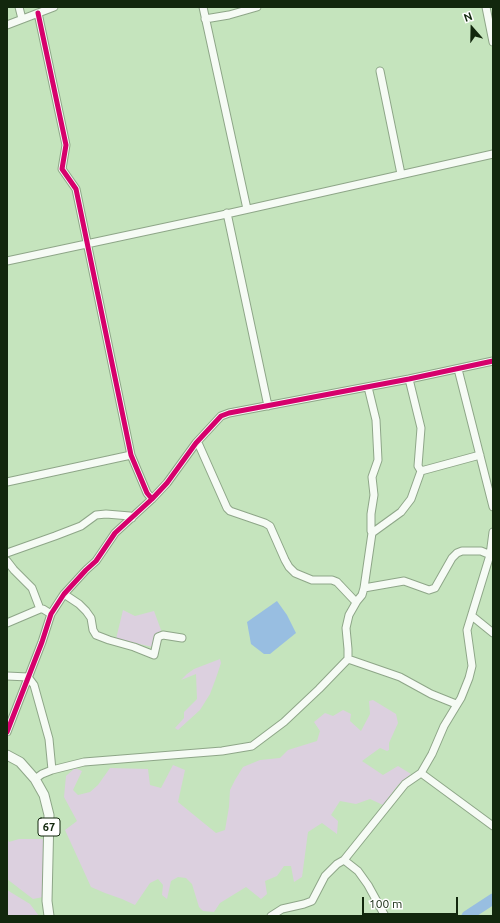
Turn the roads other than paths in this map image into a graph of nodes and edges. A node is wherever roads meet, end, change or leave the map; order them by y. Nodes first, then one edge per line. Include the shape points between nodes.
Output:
1 (19, 7) edge
2 (54, 7) edge
3 (203, 7) edge
4 (257, 7) edge
5 (486, 7) edge
6 (38, 13) junction
7 (22, 19) junction
8 (205, 19) junction
9 (7, 25) edge
10 (493, 42) edge
11 (380, 71) dead end
12 (493, 154) edge
13 (401, 174) junction
14 (247, 209) junction
15 (227, 213) junction
16 (87, 243) junction
17 (7, 261) edge
18 (493, 361) edge
19 (458, 369) junction
20 (409, 379) junction
21 (368, 387) junction
22 (268, 406) junction
23 (197, 443) junction
24 (480, 454) junction
25 (131, 455) junction
26 (421, 471) junction
27 (7, 482) edge
28 (152, 499) junction
29 (493, 507) edge
30 (132, 518) junction
31 (493, 532) edge
32 (372, 533) junction
33 (7, 553) edge
34 (491, 555) edge
35 (7, 561) edge
36 (364, 588) junction
37 (64, 594) junction
38 (357, 601) junction
39 (40, 609) junction
40 (51, 614) junction
41 (472, 616) junction
42 (7, 623) edge
43 (493, 633) edge
44 (182, 638) dead end
45 (348, 659) junction
46 (7, 676) edge
47 (28, 677) junction
48 (456, 704) junction
49 (7, 732) edge
50 (7, 755) edge
51 (52, 770) junction
52 (422, 773) junction
53 (36, 779) junction
54 (493, 826) edge
55 (344, 860) junction
56 (49, 916) edge
57 (271, 916) edge
58 (385, 916) edge

1 - 7 street
2 - 6 street
3 - 8 street
4 - 8 street
5 - 10 street
6 - 7 street
6 - 16 street via 66,145 62,169 76,189
7 - 9 street
8 - 14 street
11 - 13 street
12 - 13 street
13 - 14 street
14 - 15 street
15 - 16 street
15 - 22 street
16 - 17 street
16 - 25 street
18 - 19 street
19 - 20 street
19 - 24 street
20 - 21 street
20 - 26 street via 421,428 418,466
21 - 22 street
21 - 32 street via 376,420 378,460 372,477
22 - 23 street via 221,416
23 - 28 street
23 - 38 street via 230,511 270,526 285,560 295,573 312,580 337,582
24 - 26 street
24 - 29 street
25 - 27 street
25 - 28 street
26 - 32 street via 411,499 402,512
28 - 30 street
30 - 33 street via 106,514 96,516 81,526
30 - 37 street via 115,533 96,561
31 - 34 street
32 - 36 street
34 - 36 street via 481,551 457,553 435,588 429,590 404,581
34 - 41 street
35 - 39 street via 32,588
36 - 38 street
37 - 40 street
37 - 44 street via 86,610 96,635 109,640 154,655 158,637 163,635
38 - 45 street via 348,615
39 - 40 street
39 - 42 street
40 - 47 street
41 - 43 street
41 - 48 street via 467,630 472,666 470,678
45 - 48 street via 400,677
45 - 51 street via 284,722 252,746 222,751 84,762
46 - 47 street
47 - 49 street
47 - 51 street via 34,685 49,739
48 - 52 street
50 - 53 main road, 67 via 20,762
51 - 53 street
52 - 54 street
52 - 55 street via 405,784
53 - 56 main road, 67 via 44,795 49,815
55 - 57 street via 325,876 312,900 282,909
55 - 58 street via 365,880

